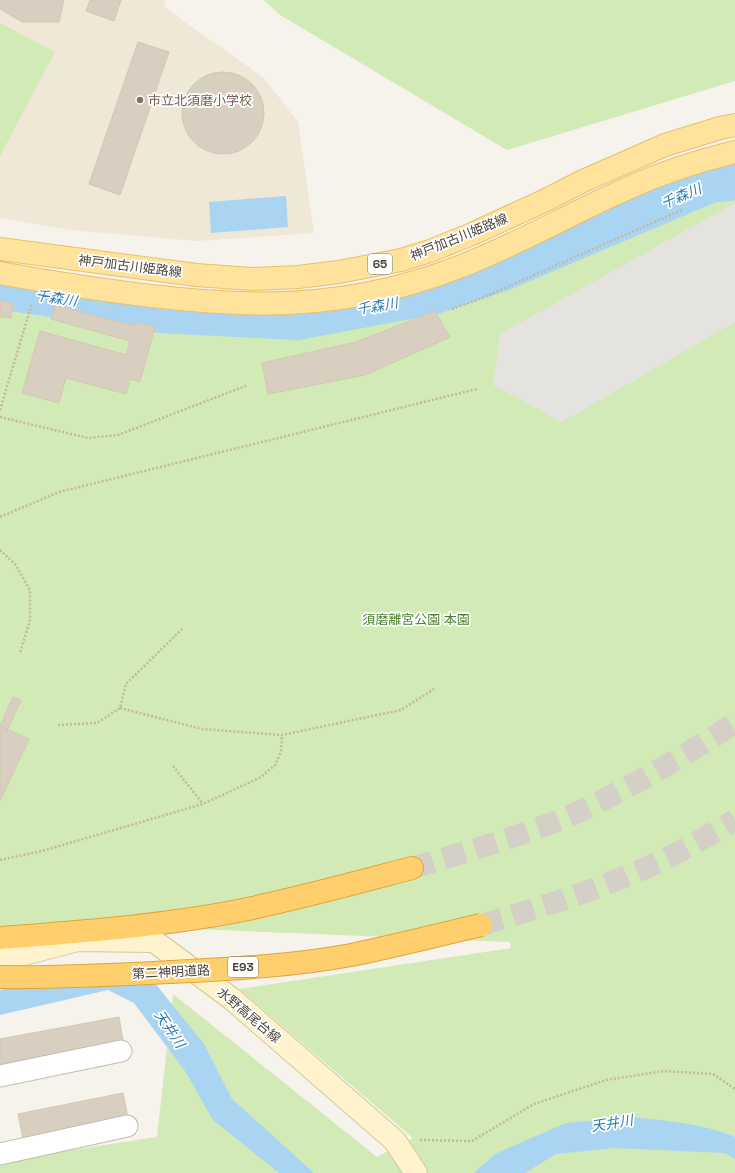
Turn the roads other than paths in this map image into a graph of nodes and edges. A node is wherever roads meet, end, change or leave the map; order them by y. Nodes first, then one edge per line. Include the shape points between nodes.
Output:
1 (735, 125) edge
2 (735, 152) edge
3 (0, 249) edge
4 (0, 273) edge
5 (412, 868) tunnel mouth
6 (481, 925) tunnel mouth
7 (0, 938) edge
8 (0, 960) edge
9 (0, 977) edge
10 (121, 1051) dead end
11 (0, 1076) edge
12 (127, 1126) dead end
13 (0, 1154) edge
14 (416, 1173) edge

1 - 3 main road, 神戸加古川姫路線 / 65 via 664,145 430,251 400,260 339,272 252,279 196,275
2 - 4 main road, 神戸加古川姫路線 / 65 via 687,165 628,188 494,253 457,268 400,286 367,293 305,301 241,303 141,294
5 - 7 highway via 238,911 150,925
6 - 9 highway, 第二神明道路 / E93, bridge via 350,955 283,964 134,974
8 - 14 street, 水野高尾台線 via 78,940 154,941 232,999 396,1141
10 - 11 street
12 - 13 street

